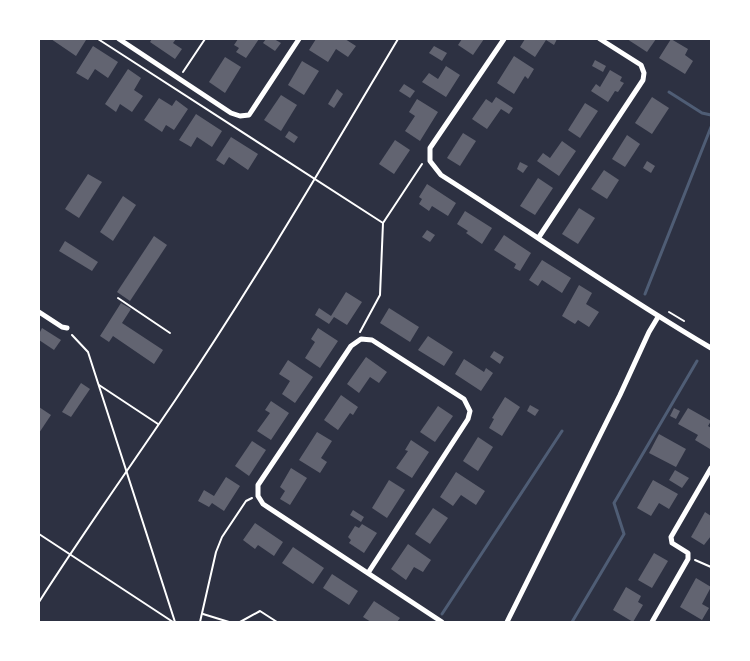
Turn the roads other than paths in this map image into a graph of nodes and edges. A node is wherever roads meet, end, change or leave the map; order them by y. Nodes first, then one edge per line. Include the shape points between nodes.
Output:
1 (119, 39) edge
2 (299, 39) edge
3 (504, 39) edge
4 (600, 39) edge
5 (539, 237) junction
6 (39, 312) edge
7 (658, 317) junction
8 (67, 328) road end
9 (711, 348) edge
10 (711, 468) edge
11 (368, 573) junction
12 (442, 622) edge
13 (507, 622) edge
14 (652, 622) edge

1 - 2 street via 231,114 240,116 249,115
3 - 5 street via 430,148 430,161 441,175
4 - 5 street via 641,64 643,80
5 - 7 street
6 - 8 street
7 - 9 street
7 - 13 street
10 - 14 street via 671,538 672,543 688,553 688,559
11 - 11 street via 263,504 258,496 258,485 351,346 361,339 372,340 464,399 470,411 468,419
11 - 12 street

